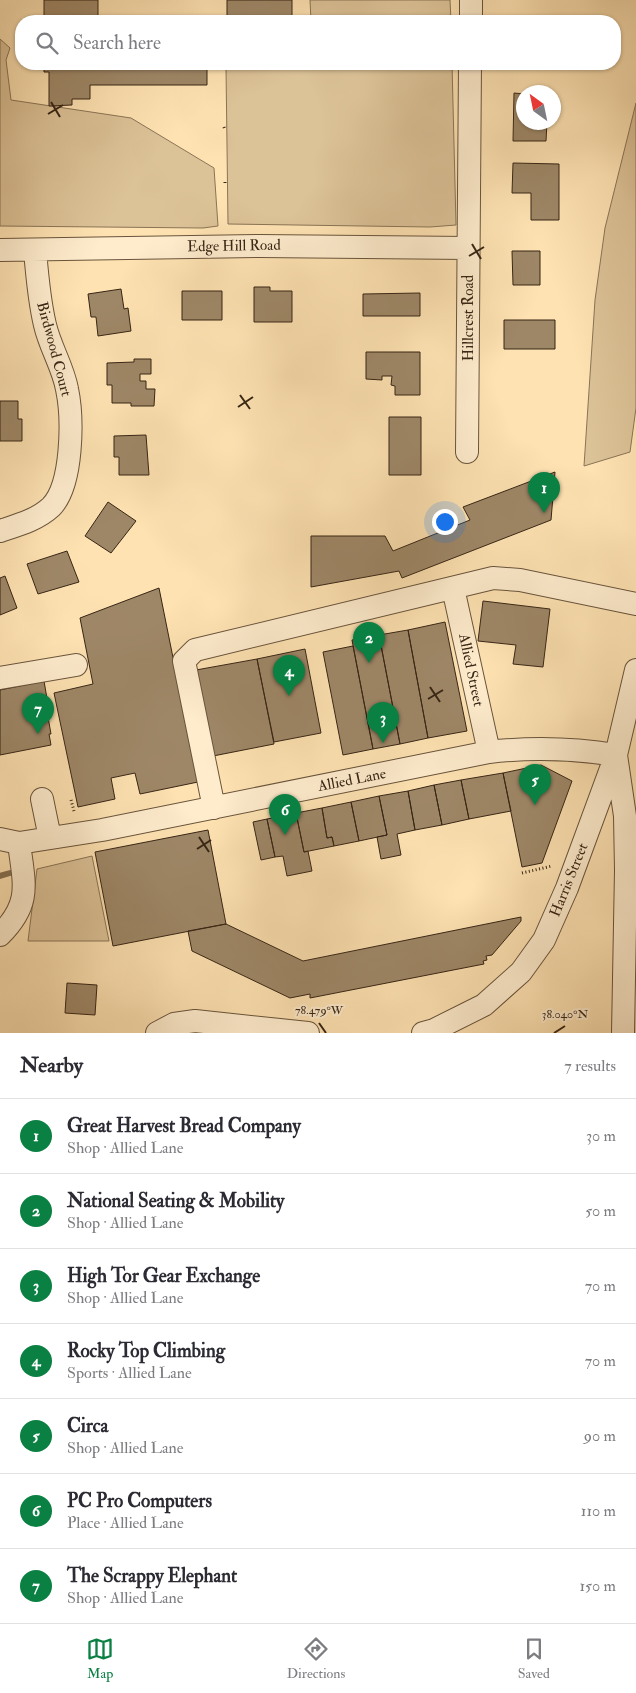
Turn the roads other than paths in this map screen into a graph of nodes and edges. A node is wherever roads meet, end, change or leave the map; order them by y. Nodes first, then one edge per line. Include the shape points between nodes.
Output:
1 (471, 0) edge
2 (471, 15) edge
3 (470, 70) edge
4 (468, 248) junction
5 (0, 250) edge
6 (35, 250) junction
7 (467, 452) dead end
8 (0, 531) edge
9 (453, 588) junction
10 (636, 604) edge
11 (76, 665) dead end
12 (636, 670) edge
13 (0, 678) edge
14 (489, 752) junction
15 (616, 755) junction
16 (42, 799) dead end
17 (214, 808) junction
18 (50, 838) junction
19 (10, 841) edge
20 (0, 935) edge
21 (157, 1033) edge
22 (308, 1033) edge
23 (423, 1033) edge
24 (623, 1033) edge

1 - 2 street
3 - 4 street, Hillcrest Road
4 - 6 street, Edge Hill Road via 258,246
4 - 7 street, Hillcrest Road
5 - 6 street, Edge Hill Road
6 - 8 street, Birdwood Court via 45,326 67,388 70,408 68,475 52,506 34,518
9 - 10 street via 502,578
9 - 14 street, Allied Street
9 - 17 street via 195,650 184,661
11 - 13 street
12 - 15 street, Harris Street
14 - 15 street, Allied Lane via 549,747
14 - 17 street, Allied Lane
15 - 23 street, Harris Street via 567,888 533,957 484,1005
15 - 24 street via 625,816
16 - 18 street
17 - 18 street, Allied Lane
18 - 19 street, Allied Lane
19 - 20 street via 24,888 18,916
21 - 22 street via 174,1024 195,1021

